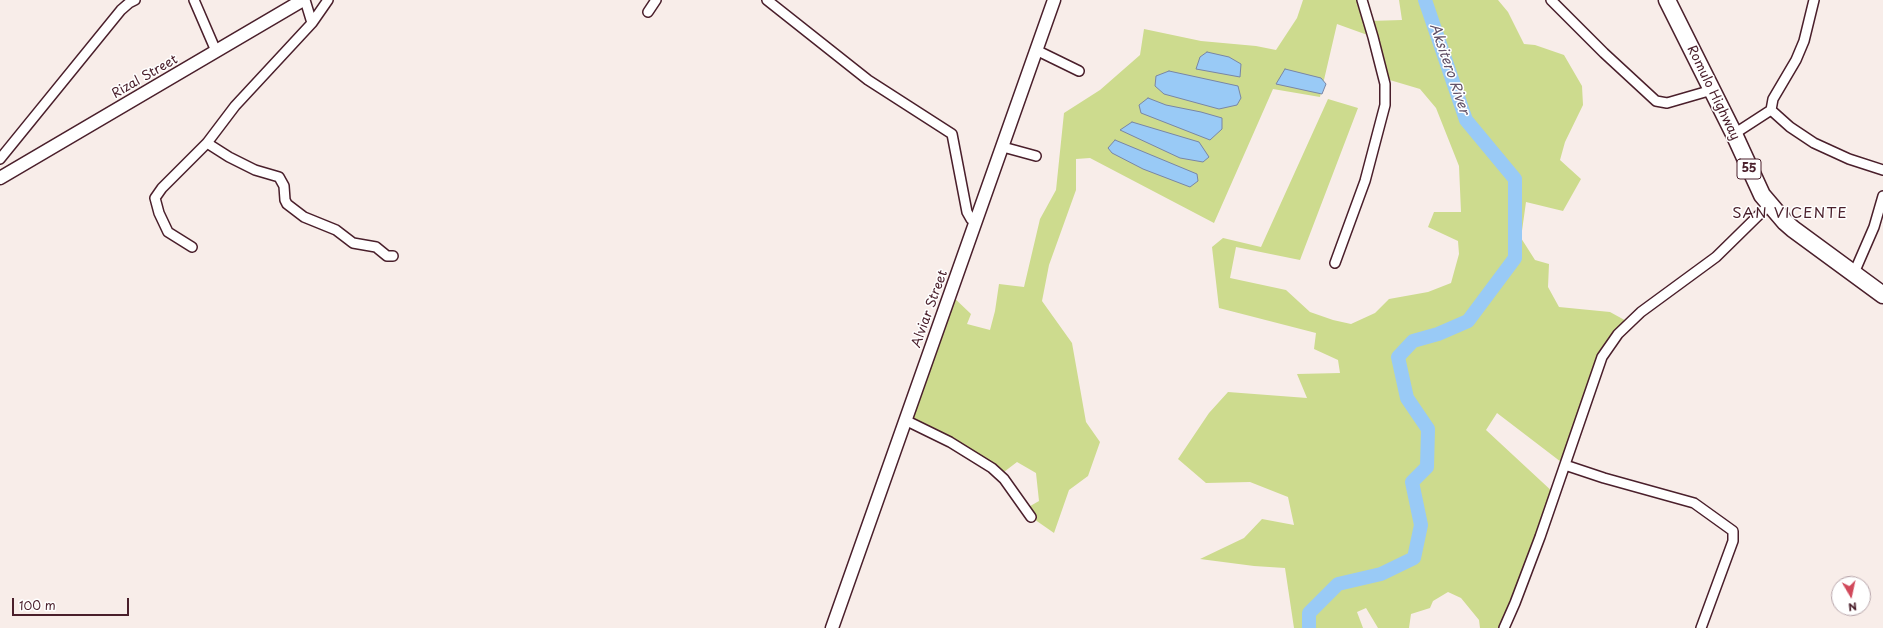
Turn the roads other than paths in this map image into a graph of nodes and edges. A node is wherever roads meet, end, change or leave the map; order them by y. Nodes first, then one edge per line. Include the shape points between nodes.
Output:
1 (135, 0) edge
2 (194, 0) edge
3 (304, 0) edge
4 (328, 0) edge
5 (656, 0) edge
6 (766, 0) edge
7 (1054, 0) edge
8 (1362, 0) edge
9 (1551, 0) edge
10 (1667, 0) edge
11 (1814, 0) edge
12 (648, 12) dead end
13 (312, 23) junction
14 (1036, 50) junction
15 (216, 51) junction
16 (1079, 71) dead end
17 (1712, 90) junction
18 (1771, 110) junction
19 (1734, 134) junction
20 (207, 143) junction
21 (1003, 148) junction
22 (1036, 156) dead end
23 (0, 161) edge
24 (1883, 170) edge
25 (4, 175) edge
26 (1883, 196) edge
27 (1770, 205) junction
28 (976, 223) junction
29 (192, 247) dead end
30 (393, 256) dead end
31 (1335, 263) dead end
32 (1854, 273) junction
33 (1883, 295) edge
34 (905, 420) junction
35 (1565, 465) junction
36 (1031, 517) dead end
37 (832, 628) edge
38 (1504, 628) edge
39 (1701, 628) edge

1 - 23 street via 121,10
2 - 15 street
3 - 13 street
3 - 15 street, Rizal Street
4 - 13 street
5 - 12 street
6 - 28 street via 871,82 952,134 967,212
7 - 14 street, Alviar Street
8 - 31 street via 1385,84 1385,109 1365,181
9 - 17 street via 1656,101 1667,103
10 - 17 highway, Romulo Highway / 55
11 - 18 street via 1804,41 1773,99
13 - 20 street via 235,106
14 - 16 street
14 - 21 street, Alviar Street
15 - 25 street, Rizal Street
17 - 19 highway, Romulo Highway / 55
18 - 19 street
18 - 24 street via 1814,143 1849,159
19 - 27 highway, Romulo Highway / 55 via 1758,187
20 - 29 street via 155,198 168,232
20 - 30 street via 255,170 279,177 284,186 287,204 304,217 336,230 354,243 376,247 387,256
21 - 22 street
21 - 28 street, Alviar Street
23 - 25 street
26 - 32 street via 1871,234
27 - 32 highway, Romulo Highway / 55 via 1793,229
27 - 35 street via 1716,257 1641,312 1618,334 1602,357
28 - 34 street, Alviar Street
32 - 33 highway, Romulo Highway / 55
34 - 36 street via 950,442 992,468 1004,479
34 - 37 street, Alviar Street
35 - 38 street via 1516,603
35 - 39 street via 1694,503 1733,531 1733,541

